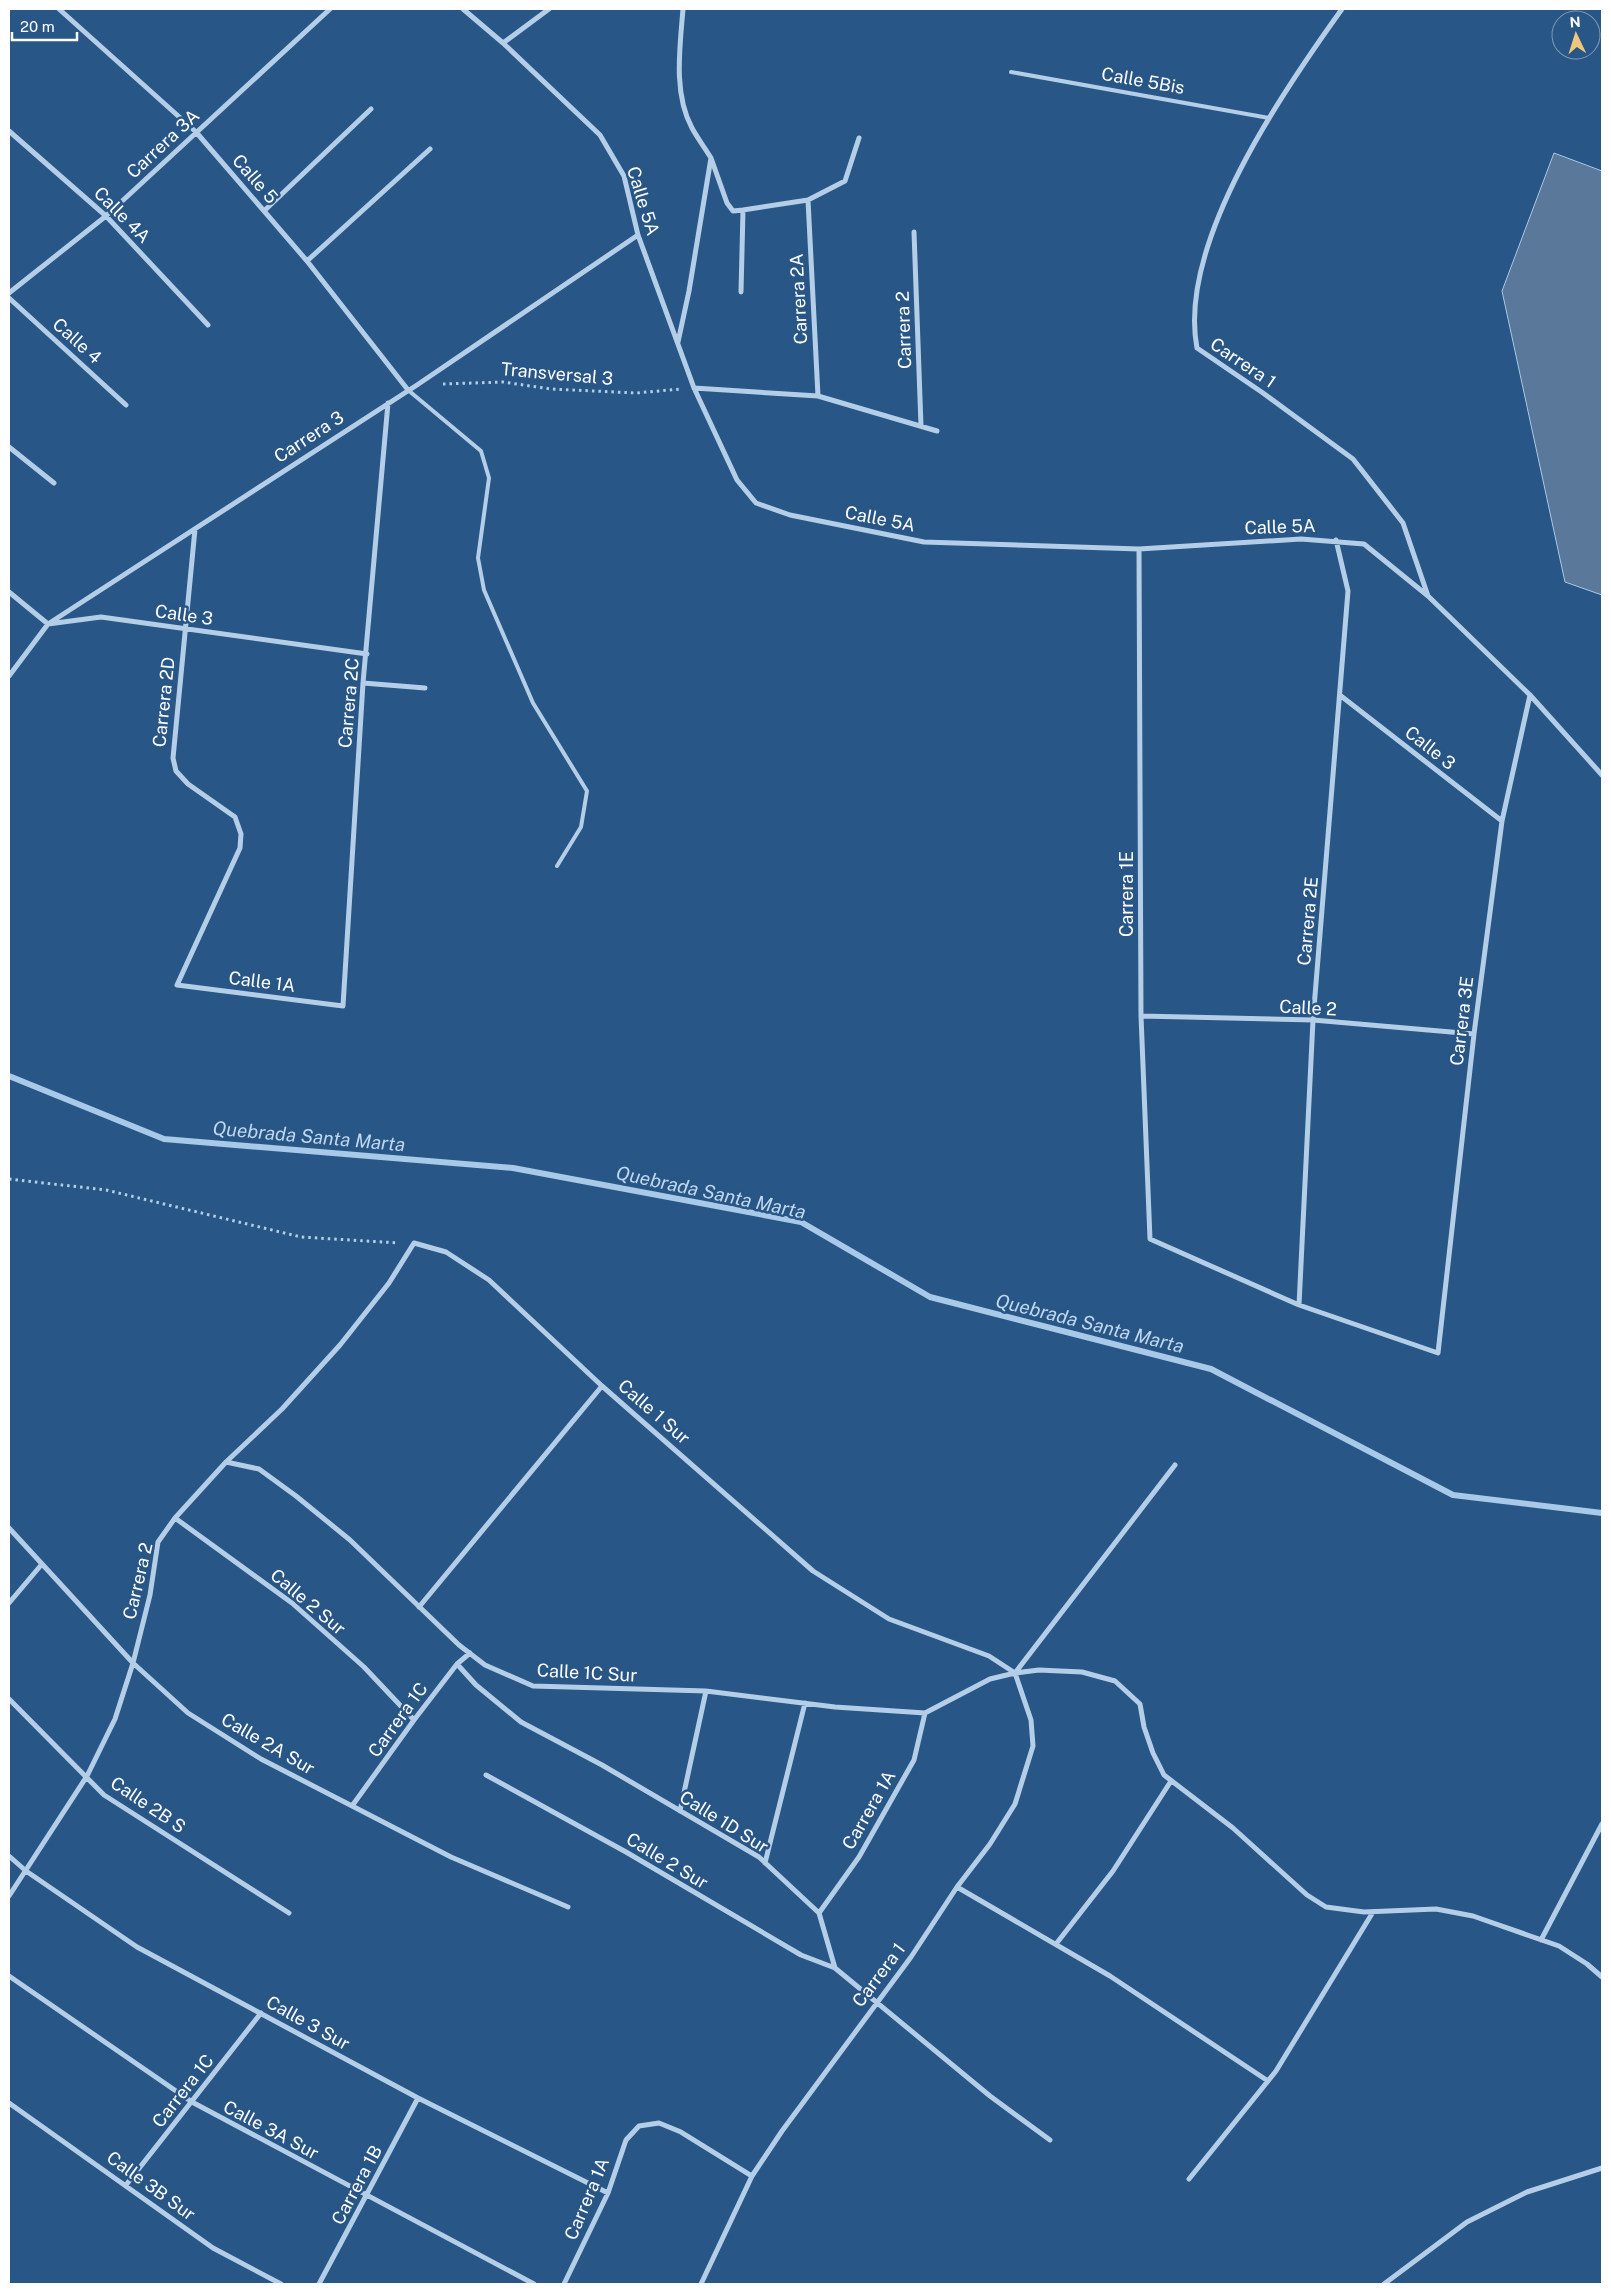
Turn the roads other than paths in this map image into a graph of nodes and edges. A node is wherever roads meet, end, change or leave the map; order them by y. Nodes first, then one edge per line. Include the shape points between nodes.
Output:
1 (58, 9) edge
2 (330, 9) edge
3 (463, 9) edge
4 (549, 9) edge
5 (683, 9) edge
6 (1342, 9) edge
7 (503, 43) junction
8 (1011, 72) dead end
9 (371, 109) dead end
10 (1269, 118) junction
11 (9, 131) edge
12 (196, 132) junction
13 (859, 138) dead end
14 (430, 150) dead end
15 (711, 158) junction
16 (808, 200) junction
17 (743, 210) junction
18 (264, 211) junction
19 (106, 216) junction
20 (914, 232) dead end
21 (638, 235) junction
22 (307, 261) junction
23 (741, 292) dead end
24 (9, 293) edge
25 (9, 298) edge
26 (208, 325) dead end
27 (678, 342) junction
28 (694, 388) junction
29 (408, 390) junction
30 (818, 396) junction
31 (388, 403) junction
32 (126, 404) dead end
33 (921, 426) junction
34 (937, 431) dead end
35 (9, 447) edge
36 (54, 483) dead end
37 (195, 528) junction
38 (1336, 540) junction
39 (1139, 549) junction
40 (9, 592) edge
41 (1428, 596) junction
42 (48, 624) junction
43 (185, 630) junction
44 (367, 654) junction
45 (9, 676) edge
46 (363, 683) junction
47 (425, 688) dead end
48 (1530, 695) junction
49 (1341, 696) junction
50 (1602, 775) edge
51 (1502, 821) junction
52 (556, 866) dead end
53 (177, 985) joint
54 (343, 1006) joint
55 (1141, 1016) junction
56 (1313, 1020) junction
57 (1474, 1034) junction
58 (414, 1243) joint
59 (1299, 1306) junction
60 (602, 1386) junction
61 (226, 1462) junction
62 (1175, 1465) dead end
63 (175, 1518) junction
64 (9, 1528) edge
65 (42, 1564) junction
66 (9, 1604) edge
67 (419, 1607) junction
68 (470, 1653) junction
69 (133, 1663) junction
70 (457, 1664) junction
71 (1016, 1673) junction
72 (706, 1691) junction
73 (9, 1699) edge
74 (805, 1703) junction
75 (925, 1713) junction
76 (414, 1720) junction
77 (486, 1775) dead end
78 (87, 1776) junction
79 (1171, 1781) junction
80 (352, 1806) junction
81 (680, 1811) junction
82 (1602, 1824) edge
83 (9, 1856) edge
84 (765, 1862) junction
85 (26, 1871) junction
86 (957, 1887) junction
87 (9, 1896) edge
88 (568, 1907) dead end
89 (1373, 1912) junction
90 (289, 1913) dead end
91 (819, 1913) junction
92 (1541, 1940) junction
93 (1056, 1944) junction
94 (835, 1968) junction
95 (9, 1976) edge
96 (1602, 1977) edge
97 (876, 2003) junction
98 (261, 2013) junction
99 (1268, 2081) junction
100 (418, 2098) junction
101 (192, 2102) junction
102 (9, 2103) edge
103 (1050, 2140) dead end
104 (1602, 2168) edge
105 (752, 2176) junction
106 (1190, 2179) dead end
107 (126, 2185) junction
108 (608, 2193) junction
109 (367, 2196) junction
110 (281, 2284) edge
111 (319, 2284) edge
112 (534, 2284) edge
113 (564, 2284) edge
114 (701, 2284) edge
115 (1384, 2284) edge

1 - 12 street, Calle 5
2 - 12 street, Carrera 3A
3 - 7 street, Calle 5A
4 - 7 street
5 - 15 street via 680,88 691,127
6 - 10 street, Carrera 1
7 - 21 street, Calle 5A via 600,135 624,176
8 - 10 lane, Calle 5Bis
9 - 18 street
10 - 41 street, Carrera 1 via 1219,214 1205,249 1196,291 1194,331 1197,348 1353,459 1403,523
11 - 19 street, Calle 4A
12 - 18 street, Calle 5
12 - 19 street, Carrera 3A
13 - 16 street via 845,181
14 - 22 street
15 - 17 street via 727,203 734,211
15 - 27 street
16 - 17 street
16 - 30 street, Carrera 2A
17 - 23 street
18 - 22 street, Calle 5
19 - 24 street, Carrera 3A
19 - 26 street, Calle 4A
20 - 33 street, Carrera 2
21 - 27 street, Calle 5A
21 - 29 street, Carrera 3
22 - 29 street, Calle 5
25 - 32 street, Calle 4
27 - 28 street, Calle 5A
28 - 30 street
28 - 39 street, Calle 5A via 737,480 756,503 790,515 924,542
29 - 31 street, Carrera 3
29 - 52 lane via 481,452 489,478 478,558 484,590 533,703 587,791 581,827
30 - 33 street
31 - 37 street, Carrera 3
31 - 44 street, Carrera 2C
33 - 34 street
35 - 36 street
37 - 42 street, Carrera 3
37 - 43 street, Carrera 2D
38 - 39 street, Calle 5A via 1301,539
38 - 41 street, Calle 5A via 1364,544
38 - 49 street, Carrera 2E via 1348,591
39 - 55 street, Carrera 1E
40 - 42 street
41 - 48 street, Calle 5A
42 - 43 street, Calle 3 via 101,617
42 - 45 street, Carrera 3
43 - 44 street, Calle 3
43 - 53 street, Carrera 2D via 173,758 176,771 188,784 235,817 241,834 240,848
44 - 46 street, Carrera 2C
46 - 47 street
46 - 54 street, Carrera 2C
48 - 50 street, Calle 5A
48 - 51 street, Carrera 3E
49 - 51 street, Calle 3
49 - 56 street, Carrera 2E
51 - 57 street, Carrera 3E
53 - 54 street, Calle 1A
55 - 56 street, Calle 2
55 - 59 street, Carrera 1E via 1150,1239
56 - 57 street, Calle 2
56 - 59 street, Carrera 2E
57 - 59 street, Carrera 3E via 1438,1353
58 - 60 street, Calle 1 Sur via 446,1252 489,1280
58 - 61 street, Carrera 2 via 389,1283 340,1345 282,1409
60 - 67 street
60 - 71 street, Calle 1 Sur via 813,1571 889,1619 989,1656
61 - 63 street, Carrera 2
61 - 67 street, Calle 1C Sur via 259,1468 350,1540
62 - 71 street
63 - 69 street, Carrera 2 via 158,1542 150,1595
63 - 76 street, Calle 2 Sur via 292,1603 364,1668
64 - 65 street, Calle 2A Sur
65 - 66 street
65 - 69 street, Calle 2A Sur
67 - 68 street, Calle 1C Sur
68 - 70 street, Carrera 1C
68 - 72 street, Calle 1C Sur via 485,1665 533,1686
69 - 78 street, Carrera 2 via 115,1719
69 - 80 street, Calle 2A Sur via 188,1713 261,1759
70 - 76 street, Carrera 1C
70 - 81 street, Calle 1D Sur via 476,1685 521,1722
71 - 75 street via 990,1679
71 - 79 street via 1039,1670 1082,1672 1115,1681 1140,1704 1153,1753 1164,1775
71 - 86 street, Carrera 1 via 1031,1720 1033,1746 1015,1804
72 - 74 street, Calle 1C Sur
72 - 81 street
73 - 78 street, Calle 2B S
74 - 75 street, Calle 1C Sur
74 - 84 street
75 - 91 street, Carrera 1A via 914,1760 859,1857
76 - 80 street, Carrera 1C
77 - 94 street, Calle 2 Sur via 626,1852 801,1955
78 - 85 street, Carrera 2
78 - 90 street, Calle 2B S via 104,1795
79 - 89 street via 1233,1828 1307,1895 1326,1907
79 - 93 street via 1113,1871
80 - 88 street, Calle 2A Sur via 451,1857
81 - 84 street, Calle 1D Sur
82 - 92 street
83 - 85 street, Calle 3 Sur
84 - 91 street, Calle 1D Sur
85 - 87 street, Carrera 2
85 - 98 street, Calle 3 Sur via 137,1948
86 - 93 street
86 - 97 street, Carrera 1
89 - 92 street via 1436,1910 1474,1916
89 - 99 street
91 - 94 street
92 - 96 street via 1559,1946
93 - 99 street
94 - 97 street
95 - 101 street, Calle 3A Sur
97 - 103 street via 990,2096
97 - 105 street, Carrera 1
98 - 100 street, Calle 3 Sur
98 - 101 street, Carrera 1C
99 - 106 street
100 - 108 street, Calle 3 Sur
100 - 109 street, Carrera 1B
101 - 107 street, Carrera 1C
101 - 109 street, Calle 3A Sur
102 - 107 street, Calle 3B Sur
104 - 115 street via 1527,2192 1467,2222
105 - 108 street, Carrera 1A via 681,2132 659,2123 638,2126 626,2140
105 - 114 street, Carrera 1
107 - 110 street, Calle 3B Sur via 213,2248
108 - 113 street, Carrera 1A
109 - 111 street, Carrera 1B
109 - 112 street, Calle 3A Sur

